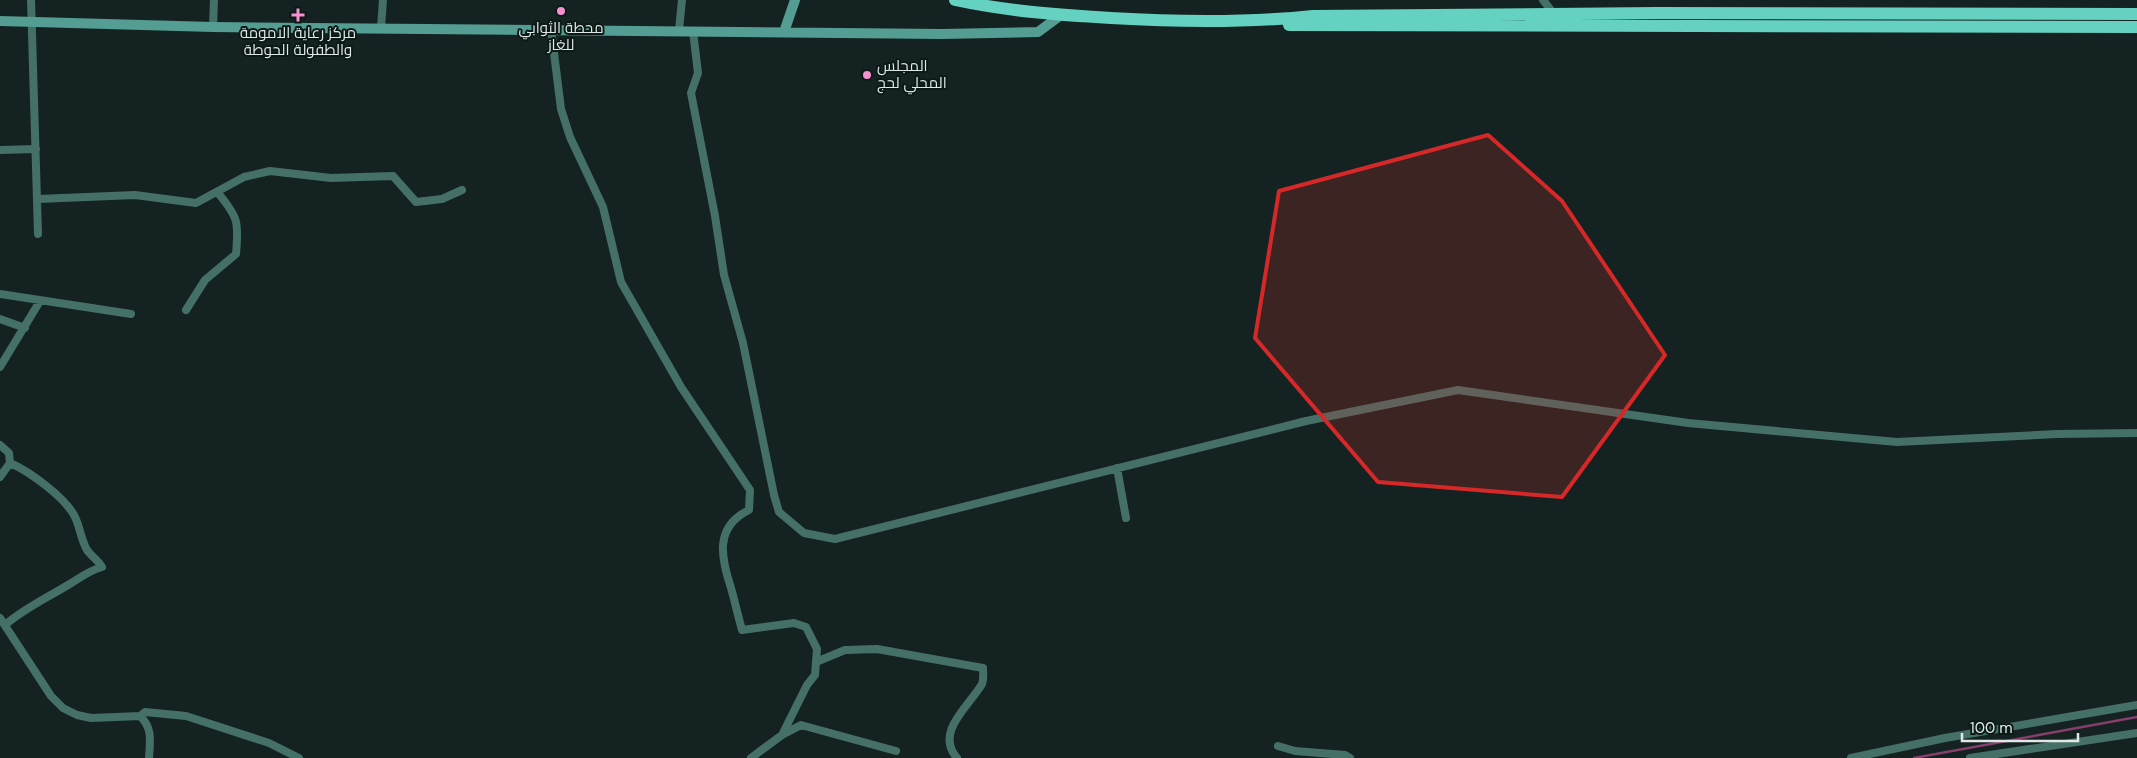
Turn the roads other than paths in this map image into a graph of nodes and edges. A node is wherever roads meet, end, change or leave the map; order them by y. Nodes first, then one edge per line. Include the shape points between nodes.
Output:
1 (31, 0) edge
2 (214, 0) edge
3 (383, 0) edge
4 (682, 0) edge
5 (795, 0) edge
6 (955, 0) edge
7 (1543, 0) edge
8 (1554, 14) junction
9 (2137, 14) edge
10 (1061, 15) junction
11 (31, 20) junction
12 (0, 21) edge
13 (1259, 22) junction
14 (214, 27) junction
15 (380, 27) junction
16 (2137, 27) edge
17 (551, 29) junction
18 (679, 30) junction
19 (693, 31) junction
20 (784, 32) junction
21 (36, 149) junction
22 (0, 150) edge
23 (462, 190) dead end
24 (218, 193) junction
25 (38, 199) junction
26 (38, 234) dead end
27 (0, 294) edge
28 (40, 301) junction
29 (186, 310) dead end
30 (131, 314) dead end
31 (0, 319) edge
32 (25, 328) junction
33 (0, 368) edge
34 (2137, 433) edge
35 (0, 445) edge
36 (10, 463) junction
37 (1117, 468) junction
38 (0, 477) edge
39 (1126, 518) dead end
40 (0, 618) edge
41 (5, 626) junction
42 (816, 662) junction
43 (2137, 705) edge
44 (140, 716) junction
45 (2137, 733) edge
46 (782, 734) junction
47 (1278, 746) dead end
48 (896, 751) dead end
49 (149, 758) edge
50 (299, 758) edge
51 (751, 758) edge
52 (957, 758) edge
53 (1350, 758) edge
54 (1852, 758) edge
55 (1970, 758) edge

1 - 11 street
2 - 14 street
3 - 15 street
4 - 18 street
5 - 20 main road
6 - 10 highway
7 - 8 street
8 - 9 highway
8 - 13 highway via 1313,16
10 - 13 highway
10 - 20 main road via 1038,32
11 - 12 main road
11 - 14 main road
11 - 21 street
13 - 16 highway via 1314,26
14 - 15 main road
15 - 17 main road
17 - 18 main road
17 - 42 street via 561,109 570,137 603,207 621,282 681,387 750,490 749,510 727,529 723,545 723,567 742,630 794,623 806,627 817,649
18 - 19 main road
19 - 20 main road
19 - 37 street via 698,72 691,93 716,216 724,275 743,343 779,512 804,532 835,539
21 - 22 street
21 - 25 street
23 - 24 street via 442,199 416,202 394,176 331,178 270,171 244,178
24 - 25 street via 196,203 135,195
24 - 29 street via 235,213 238,233 236,254 205,280
25 - 26 street
27 - 28 street
28 - 30 street
28 - 32 street
31 - 32 street
32 - 33 street
34 - 37 street via 1896,442 1688,423 1458,390 1306,420
35 - 36 street via 8,454
36 - 38 street
36 - 41 street via 30,472 70,507 87,550 102,567 90,570 36,601
37 - 39 street
40 - 41 street
41 - 44 street via 51,696 63,708 91,718
42 - 46 street via 816,675
42 - 52 street via 845,650 877,649 983,668 983,682 954,722 950,737 952,753
43 - 54 street via 1945,738
44 - 49 street via 148,723
44 - 50 street via 145,712 186,716 269,742
45 - 55 street
46 - 48 street via 801,725
46 - 51 street
47 - 53 street via 1294,751 1345,754

